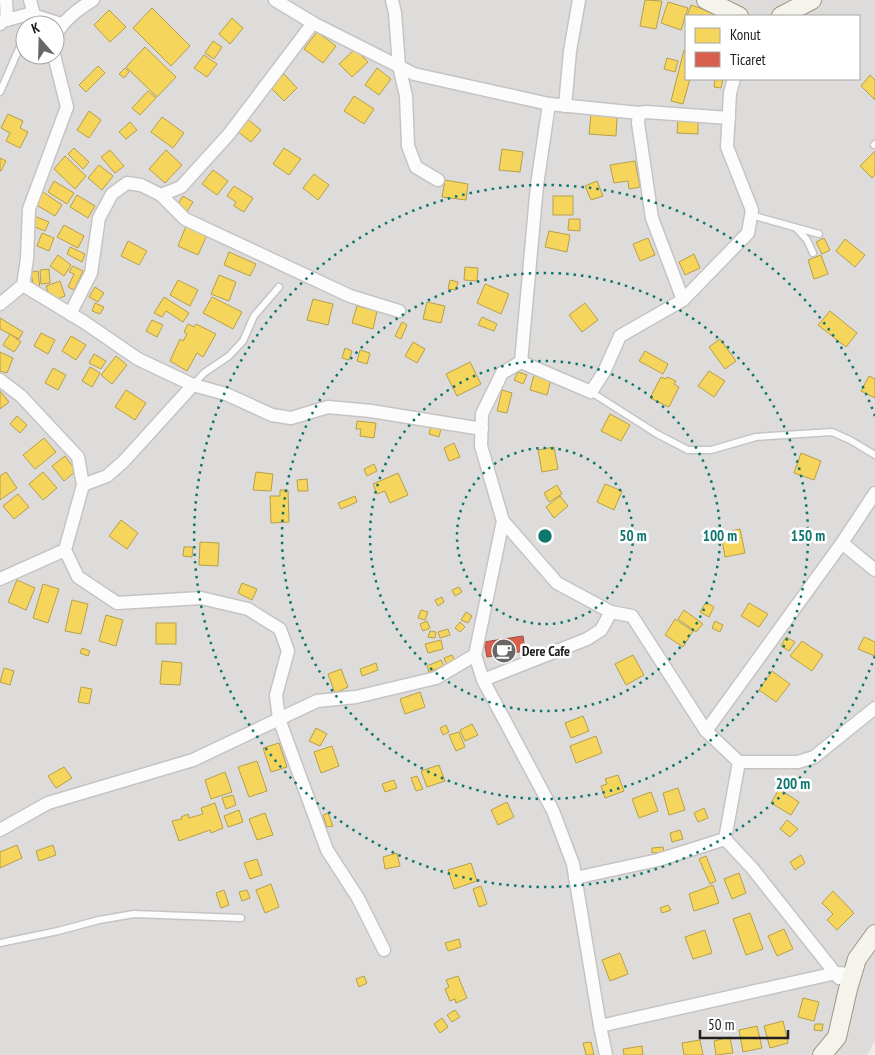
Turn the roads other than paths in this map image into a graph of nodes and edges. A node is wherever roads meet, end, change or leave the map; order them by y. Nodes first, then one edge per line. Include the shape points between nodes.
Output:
1 (6, 0) edge
2 (30, 0) edge
3 (93, 0) edge
4 (275, 0) edge
5 (392, 0) edge
6 (579, 0) edge
7 (706, 0) edge
8 (812, 0) edge
9 (32, 15) edge
10 (737, 15) edge
11 (783, 15) edge
12 (65, 21) edge
13 (4, 22) edge
14 (313, 23) junction
15 (15, 58) edge
16 (56, 65) edge
17 (399, 66) junction
18 (734, 80) edge
19 (0, 92) edge
20 (549, 104) junction
21 (565, 106) junction
22 (639, 113) junction
23 (728, 118) junction
24 (438, 180) dead end
25 (161, 195) junction
26 (751, 215) junction
27 (796, 228) junction
28 (818, 234) dead end
29 (812, 253) dead end
30 (23, 284) junction
31 (279, 287) dead end
32 (683, 300) junction
33 (0, 304) edge
34 (399, 311) dead end
35 (70, 314) junction
36 (521, 362) junction
37 (0, 380) edge
38 (193, 386) junction
39 (591, 392) junction
40 (482, 429) junction
41 (875, 455) edge
42 (83, 484) junction
43 (875, 493) edge
44 (503, 521) junction
45 (842, 543) junction
46 (65, 550) junction
47 (875, 570) edge
48 (0, 579) edge
49 (611, 612) junction
50 (475, 655) junction
51 (483, 680) junction
52 (875, 708) edge
53 (279, 719) junction
54 (706, 732) junction
55 (739, 762) junction
56 (0, 830) edge
57 (725, 839) junction
58 (575, 878) junction
59 (241, 918) dead end
60 (875, 934) edge
61 (0, 943) edge
62 (384, 950) dead end
63 (846, 979) junction
64 (600, 1026) junction
65 (606, 1055) edge
66 (822, 1055) edge

1 - 13 street
2 - 9 street
3 - 12 street
4 - 14 street
5 - 17 street
6 - 21 street
7 - 10 street
8 - 11 street
14 - 17 street
14 - 25 street via 223,140 181,187
15 - 19 lane
16 - 30 street via 67,107 29,209
17 - 20 street via 414,74
17 - 24 street via 406,96 408,146 416,167
18 - 23 street
20 - 21 street
20 - 36 street via 537,185
21 - 22 street
22 - 23 street
22 - 32 street via 652,218
23 - 26 street via 727,147 752,210
25 - 34 street via 185,219 350,296
25 - 35 street via 141,185 127,183 112,194 98,218 91,273
26 - 27 lane
26 - 32 street via 748,233
27 - 28 lane
27 - 29 lane via 807,240
30 - 33 street
30 - 35 street
31 - 38 lane via 254,316 244,341
32 - 39 street via 620,336
35 - 38 street via 138,359
36 - 39 street
36 - 40 street via 502,373 482,414
37 - 42 street via 21,396 78,457
38 - 40 street via 226,394 272,415 291,418 328,407
38 - 42 street via 124,461 107,476
39 - 41 lane via 688,450 711,450 756,437 832,432
40 - 44 street via 481,446
42 - 46 street
43 - 45 street
44 - 49 street via 557,583
44 - 50 street
45 - 47 street
45 - 54 street
46 - 48 street
46 - 53 street via 78,577 117,603 201,598 248,609 280,629 288,651 276,694
49 - 51 street via 601,630 587,639
49 - 54 street via 632,616
50 - 51 street
50 - 53 street via 436,678 356,697 317,701
51 - 58 street via 553,811
52 - 55 street via 814,757 798,762
53 - 56 street via 193,760 48,803
53 - 62 street via 328,850 358,898
54 - 55 street
55 - 57 street
57 - 58 street via 658,860
57 - 63 street
58 - 64 street
59 - 61 lane via 134,914
60 - 63 street
63 - 64 street
63 - 66 street via 837,1037
64 - 65 street

